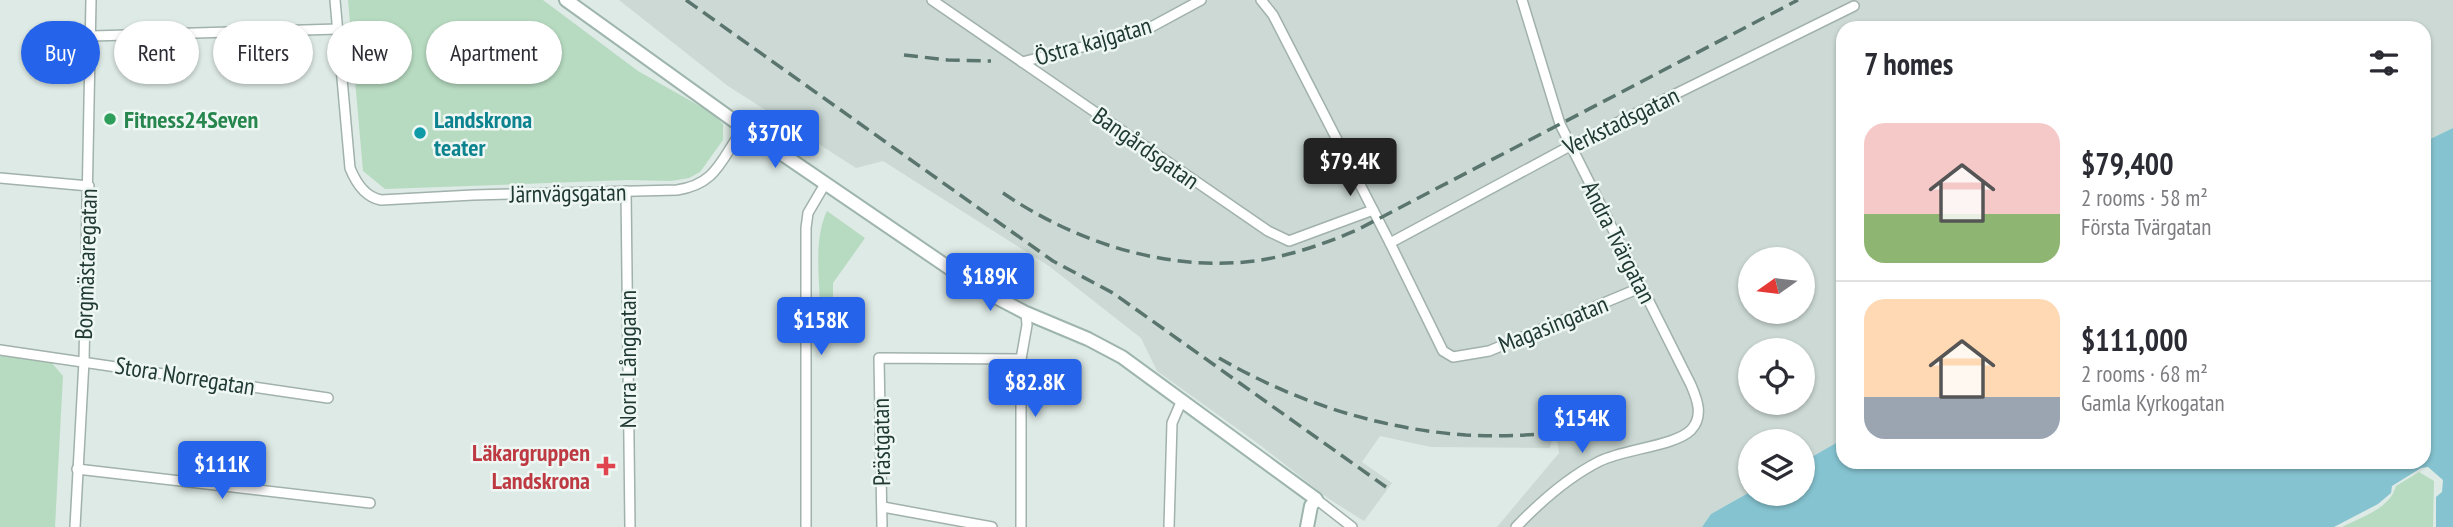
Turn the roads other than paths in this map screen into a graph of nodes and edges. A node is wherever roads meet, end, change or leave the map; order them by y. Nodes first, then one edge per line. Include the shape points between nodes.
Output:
1 (91, 0) edge
2 (335, 0) edge
3 (566, 0) edge
4 (932, 0) edge
5 (1201, 0) edge
6 (1261, 0) edge
7 (1522, 0) edge
8 (1854, 6) dead end
9 (92, 21) edge
10 (337, 21) edge
11 (327, 29) edge
12 (100, 36) edge
13 (1022, 62) junction
14 (91, 84) edge
15 (343, 84) edge
16 (744, 128) junction
17 (1570, 146) junction
18 (0, 178) edge
19 (824, 184) junction
20 (89, 186) junction
21 (626, 191) junction
22 (1373, 210) junction
23 (1391, 243) junction
24 (1643, 287) junction
25 (1026, 313) junction
26 (0, 350) edge
27 (1021, 359) junction
28 (84, 361) junction
29 (328, 398) dead end
30 (1182, 400) junction
31 (77, 469) junction
32 (1316, 499) junction
33 (370, 503) dead end
34 (883, 507) junction
35 (75, 527) edge
36 (629, 527) edge
37 (806, 527) edge
38 (882, 527) edge
39 (992, 527) edge
40 (1020, 527) edge
41 (1169, 527) edge
42 (1307, 527) edge
43 (1352, 527) edge
44 (1516, 527) edge

1 - 9 street, Borgmästaregatan
2 - 10 street
3 - 16 street
4 - 13 street, Bangårdsgatan
5 - 13 street, Östra kajgatan via 1142,32
6 - 22 street via 1273,15
7 - 17 street, Andra Tvärgatan
8 - 17 street, Verkstadsgatan
11 - 12 street
13 - 22 street, Bangårdsgatan via 1289,241
14 - 20 street, Borgmästaregatan
15 - 21 street, Järnvägsgatan via 350,168 372,198
16 - 19 street
16 - 21 street, Järnvägsgatan via 709,178 695,187
17 - 23 street, Verkstadsgatan
17 - 24 street, Andra Tvärgatan
18 - 20 street
19 - 25 street via 980,289
19 - 37 street via 807,213 806,228
20 - 28 street, Borgmästaregatan
21 - 36 street, Norra Långgatan
22 - 23 street
23 - 24 street, Magasingatan via 1443,351 1452,357 1489,351
24 - 44 street, Andra Tvärgatan via 1698,401 1698,419 1681,436 1599,461 1544,498
25 - 27 street
25 - 30 street via 1122,357
26 - 28 street, Stora Norregatan
27 - 34 street, Prästgatan via 879,358
27 - 40 street
28 - 29 street, Stora Norregatan
28 - 31 street, Borgmästaregatan
30 - 32 street
30 - 41 street via 1172,423
31 - 33 street
31 - 35 street, Borgmästaregatan
32 - 42 street
32 - 43 street
34 - 38 street, Prästgatan
34 - 39 street

